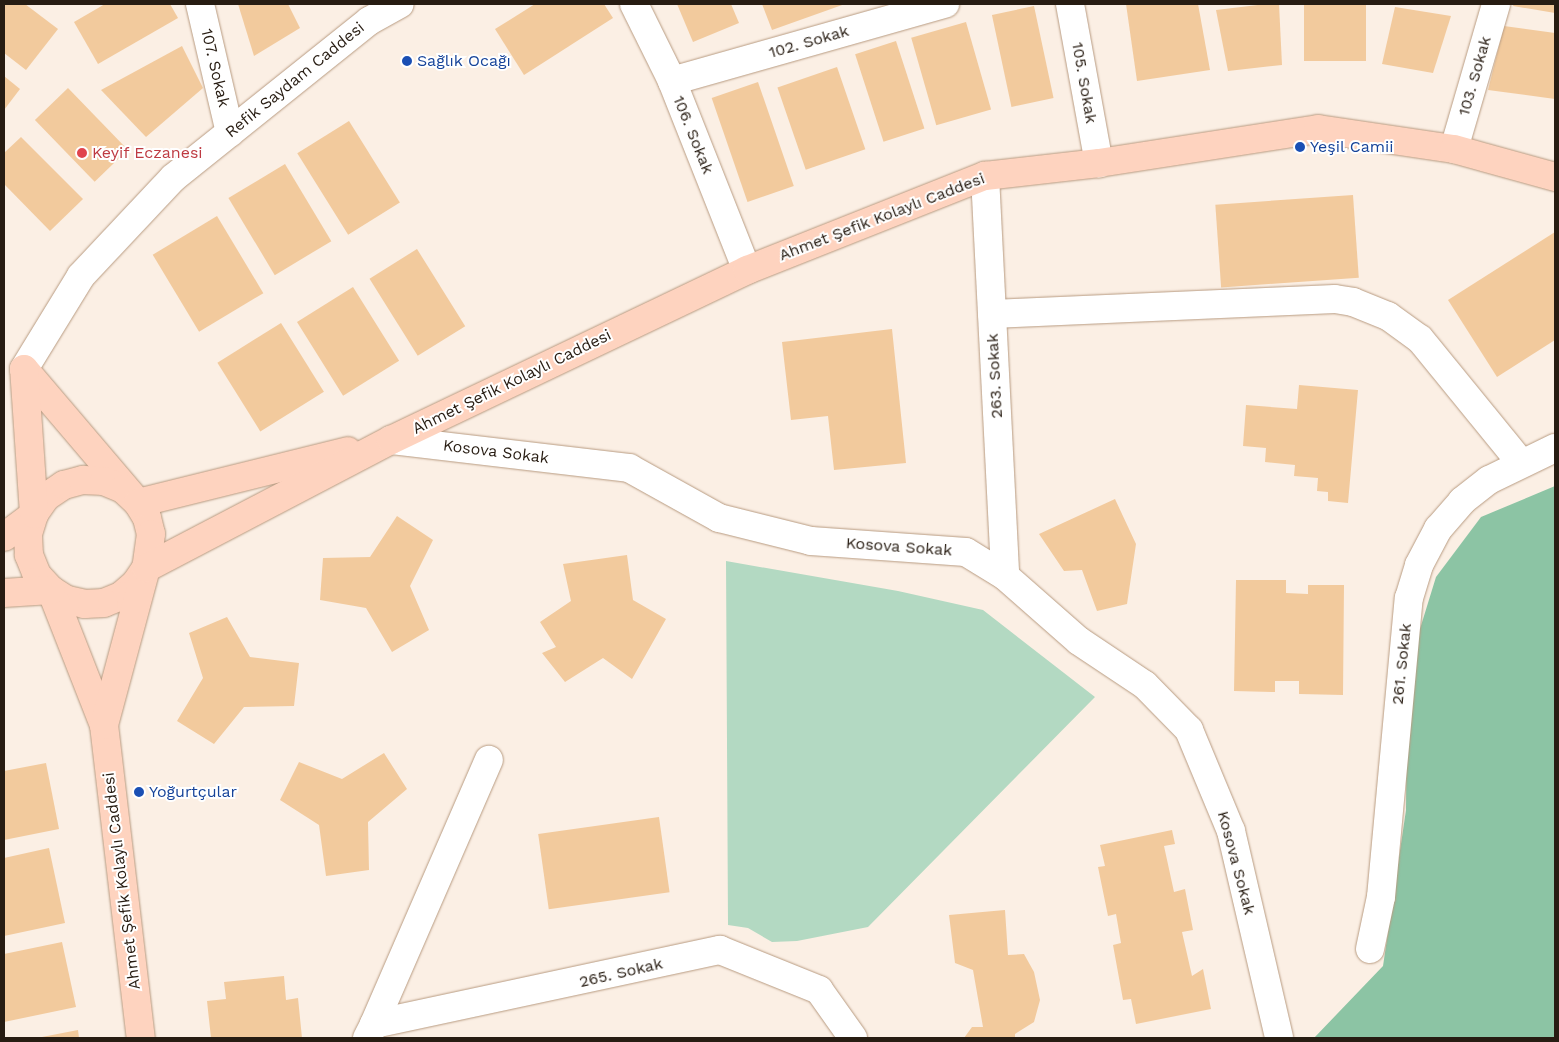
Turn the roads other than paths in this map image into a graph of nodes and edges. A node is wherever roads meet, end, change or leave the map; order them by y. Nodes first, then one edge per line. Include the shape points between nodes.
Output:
1 (200, 4) edge
2 (400, 4) edge
3 (634, 4) edge
4 (945, 4) edge
5 (1070, 4) edge
6 (1496, 4) edge
7 (672, 81) junction
8 (230, 133) junction
9 (1454, 149) junction
10 (1099, 163) junction
11 (985, 176) junction
12 (1555, 176) edge
13 (746, 270) junction
14 (992, 314) junction
15 (24, 370) junction
16 (391, 440) junction
17 (1555, 448) edge
18 (1521, 463) junction
19 (138, 503) junction
20 (34, 514) junction
21 (4, 537) edge
22 (146, 568) junction
23 (1005, 576) junction
24 (51, 590) junction
25 (4, 593) edge
26 (104, 725) junction
27 (488, 760) dead end
28 (1370, 949) dead end
29 (370, 1031) edge
30 (141, 1038) edge
31 (853, 1038) edge
32 (1279, 1038) edge

1 - 8 street, 107. Sokak
2 - 8 street, Refik Saydam Caddesi via 369,21
3 - 7 street, 106. Sokak
4 - 7 street, 102. Sokak
5 - 10 street, 105. Sokak
6 - 9 street, 103. Sokak
7 - 13 street, 106. Sokak
8 - 15 street, Refik Saydam Caddesi via 173,178 81,276
9 - 10 main road, Ahmet Şefik Kolaylı Caddesi via 1318,129
9 - 12 main road, Ahmet Şefik Kolaylı Caddesi
10 - 11 main road, Ahmet Şefik Kolaylı Caddesi
11 - 13 main road, Ahmet Şefik Kolaylı Caddesi
11 - 14 street, 263. Sokak
13 - 16 main road, Ahmet Şefik Kolaylı Caddesi
14 - 18 street via 1335,299 1353,302 1388,316 1420,339
14 - 23 street, 263. Sokak
15 - 19 main road
15 - 20 main road
16 - 19 main road
16 - 22 main road
16 - 23 street, Kosova Sokak via 629,468 719,518 811,541 966,552
17 - 18 street, 261. Sokak
18 - 28 street, 261. Sokak via 1489,480 1462,501 1438,529 1418,565 1409,598 1381,896
19 - 20 main road via 123,489 104,481 83,480 64,485 46,497
19 - 22 main road via 151,534
20 - 21 main road
20 - 24 main road via 28,534 29,555 37,575
22 - 24 main road via 136,583 121,596 104,602 85,604 67,600
22 - 26 main road
23 - 32 street, Kosova Sokak via 1079,641 1145,685 1189,730 1231,831
24 - 25 main road
24 - 26 main road
26 - 30 main road, Ahmet Şefik Kolaylı Caddesi
27 - 29 street
29 - 31 street, 265. Sokak via 720,950 819,990

